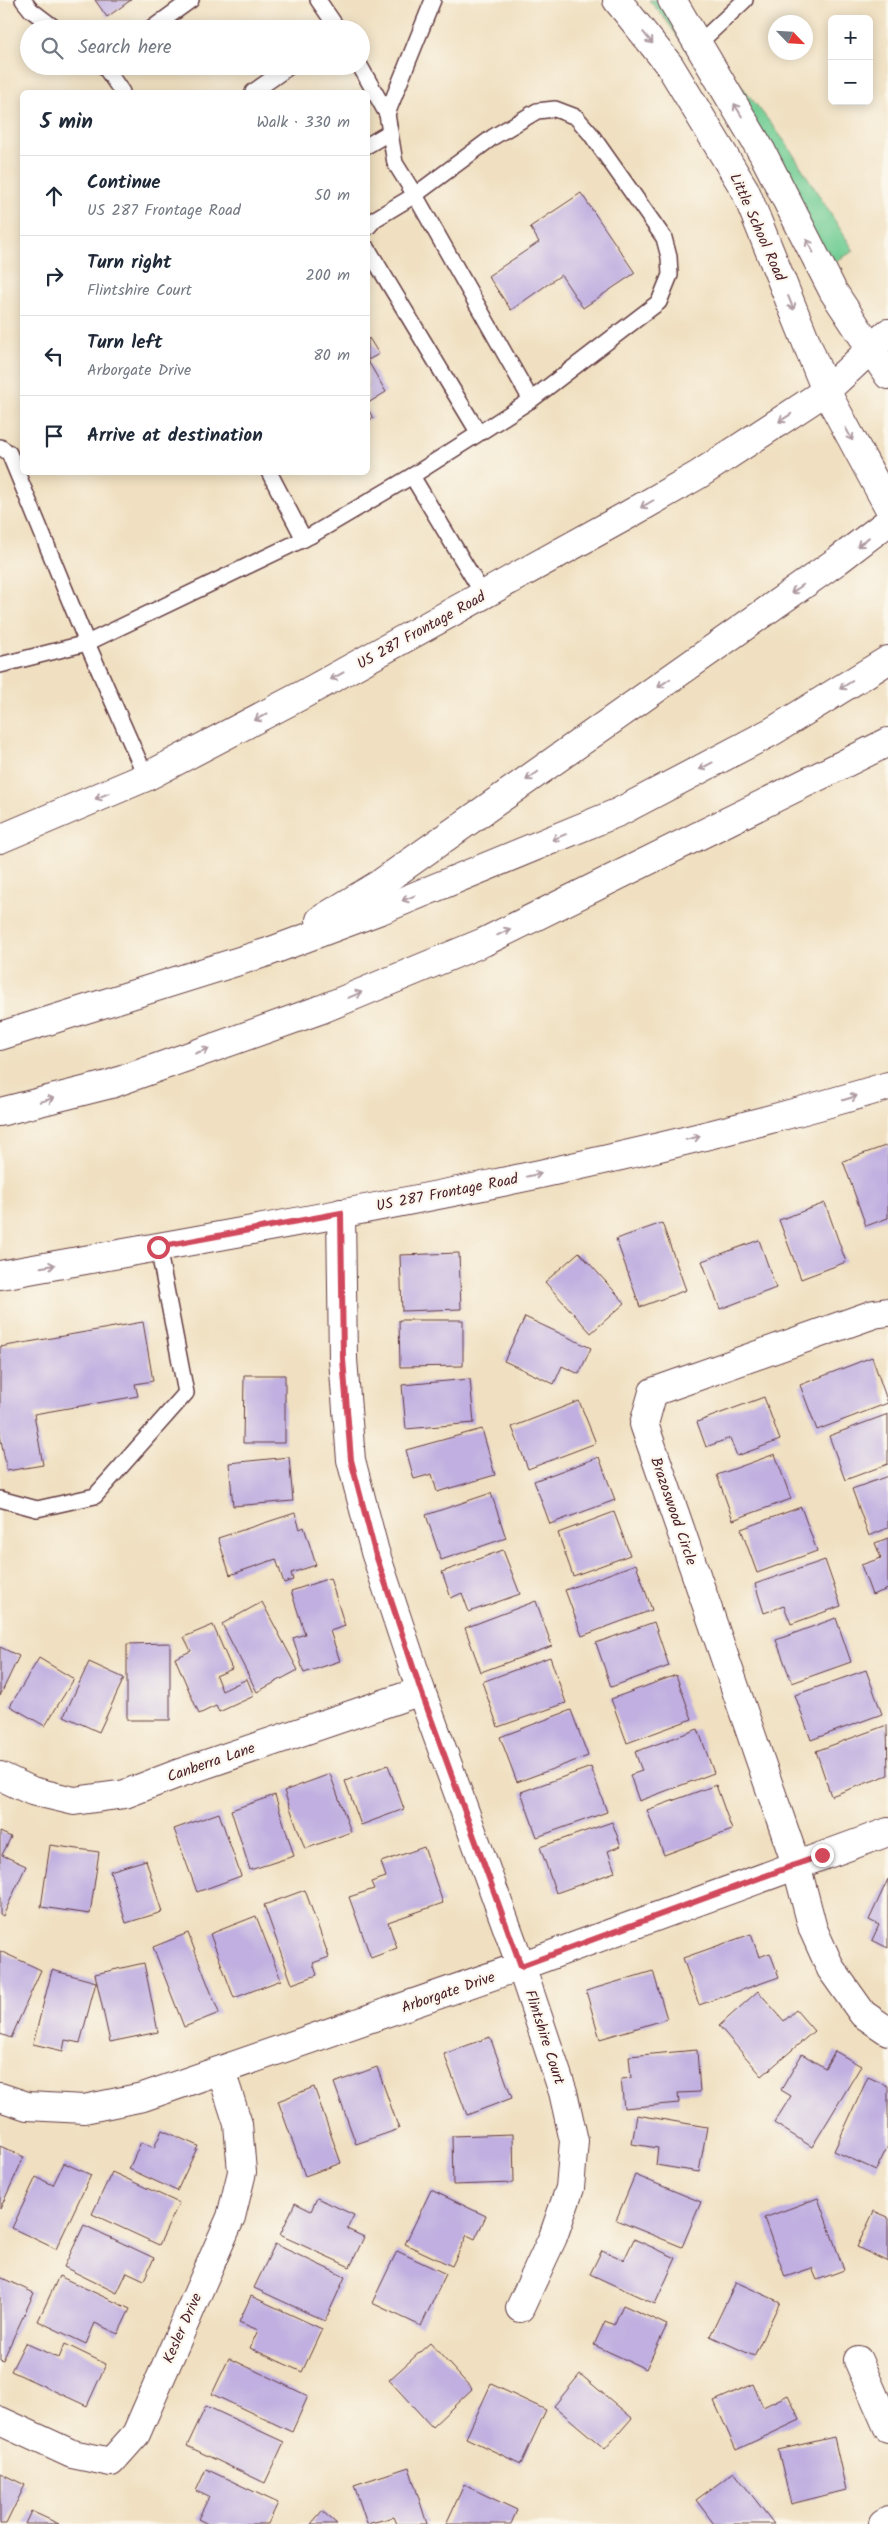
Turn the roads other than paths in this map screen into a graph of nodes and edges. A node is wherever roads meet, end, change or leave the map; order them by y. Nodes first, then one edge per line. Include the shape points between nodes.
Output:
1 (23, 0) edge
2 (191, 0) edge
3 (318, 0) edge
4 (434, 0) edge
5 (617, 0) edge
6 (652, 0) edge
7 (672, 0) edge
8 (745, 0) edge
9 (44, 20) edge
10 (163, 20) edge
11 (332, 20) edge
12 (698, 44) junction
13 (110, 75) edge
14 (277, 75) edge
15 (365, 75) edge
16 (121, 90) edge
17 (256, 90) edge
18 (387, 114) junction
19 (390, 132) junction
20 (370, 144) edge
21 (415, 195) junction
22 (370, 225) edge
23 (370, 252) edge
24 (879, 340) edge
25 (888, 375) edge
26 (826, 391) junction
27 (530, 400) junction
28 (478, 432) junction
29 (0, 447) edge
30 (271, 475) edge
31 (412, 476) junction
32 (888, 506) edge
33 (888, 522) edge
34 (304, 539) junction
35 (484, 596) junction
36 (87, 643) junction
37 (888, 660) edge
38 (0, 665) edge
39 (888, 742) edge
40 (146, 777) junction
41 (0, 839) edge
42 (268, 952) junction
43 (0, 1036) edge
44 (888, 1086) edge
45 (0, 1112) edge
46 (341, 1213) junction
47 (158, 1247) junction
48 (0, 1274) edge
49 (888, 1312) edge
50 (0, 1499) edge
51 (421, 1691) junction
52 (0, 1776) edge
53 (888, 1832) edge
54 (796, 1864) junction
55 (521, 1966) junction
56 (888, 2031) edge
57 (221, 2071) junction
58 (0, 2097) edge
59 (520, 2308) dead end
60 (858, 2360) dead end
61 (0, 2421) edge
62 (888, 2428) edge
63 (888, 2521) edge
64 (883, 2524) edge

1 - 9 lane
2 - 10 lane
3 - 11 lane
4 - 18 lane
5 -> 26 main road, Little School Road via 670,66 745,190
6 - 12 main road
7 - 12 main road
8 - 12 lane
24 -> 12 main road via 833,291 762,152
13 - 16 lane
14 - 17 lane
15 - 18 lane
18 - 19 lane
19 - 20 lane
19 - 21 lane via 395,163
21 - 22 lane
21 - 27 lane
21 - 27 lane via 493,137 537,111 555,109 576,117 590,133 664,238 670,275 659,302
23 - 28 lane
24 - 25 main road
24 - 26 main road, US 287 Frontage Road
26 -> 32 main road, Little School Road
26 -> 35 main road, US 287 Frontage Road via 698,475
27 - 28 lane
28 - 31 lane
29 - 36 lane via 9,453
30 - 34 lane
31 - 34 lane
31 - 35 lane
33 -> 42 main road via 381,883
34 - 36 lane
35 -> 40 main road, US 287 Frontage Road
36 - 38 lane
36 - 40 lane
37 -> 42 main road via 773,730 619,812 381,910
45 -> 39 main road via 111,1084 322,1009 484,942
40 -> 41 main road, US 287 Frontage Road
42 - 43 main road
46 -> 44 main road, US 287 Frontage Road via 580,1166 803,1112
46 - 47 main road, US 287 Frontage Road
46 - 51 main road, Flintshire Court via 343,1359 351,1460 375,1552
48 -> 47 main road, US 287 Frontage Road
47 - 50 lane via 186,1393 95,1496 37,1510
49 - 54 main road, Brazoswood Circle via 874,1314 653,1392 644,1424
51 - 52 main road, Canberra Lane via 125,1794 74,1801 32,1790
51 - 55 main road, Flintshire Court
53 - 54 main road, Arborgate Drive
54 - 55 main road, Arborgate Drive
54 - 56 main road via 812,1929 831,1969 863,2014
55 - 57 main road, Arborgate Drive
55 - 59 main road, Flintshire Court via 563,2092 574,2141 570,2188 553,2237
57 - 58 main road, Arborgate Drive via 143,2097 84,2109 27,2106
57 - 61 main road, Kesler Drive via 238,2124 242,2172 231,2217 136,2434 111,2462 72,2454
60 - 62 main road
63 - 64 main road

